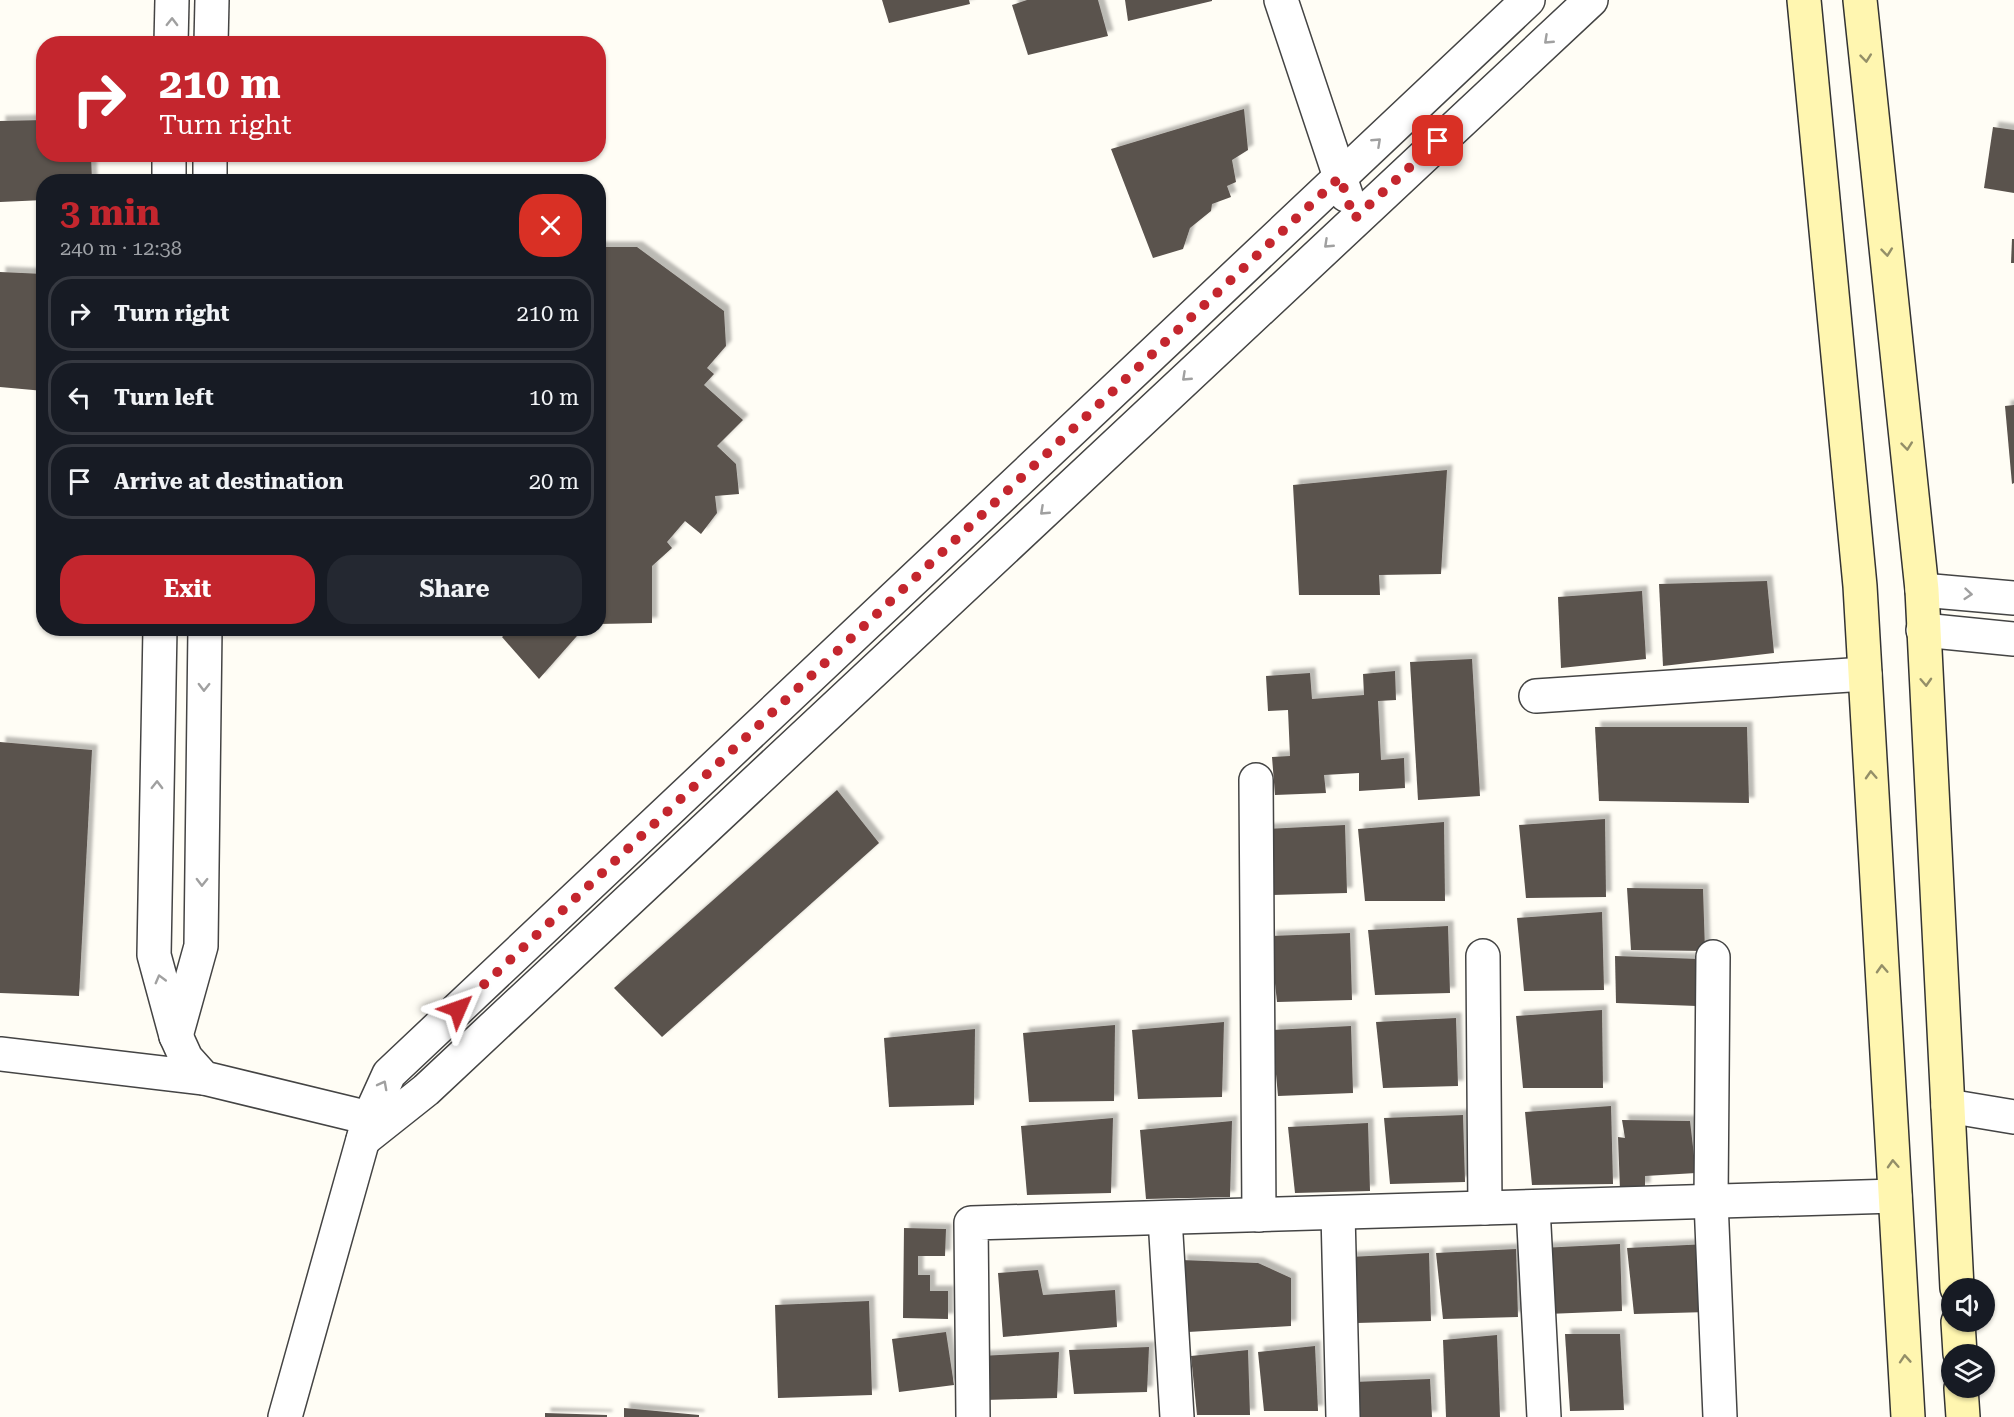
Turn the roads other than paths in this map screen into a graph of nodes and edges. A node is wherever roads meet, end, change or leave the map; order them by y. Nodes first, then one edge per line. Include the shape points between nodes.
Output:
1 (172, 0) edge
2 (212, 0) edge
3 (1281, 0) edge
4 (1528, 0) edge
5 (1591, 0) edge
6 (1804, 0) edge
7 (1860, 0) edge
8 (171, 36) edge
9 (211, 36) edge
10 (1340, 177) junction
11 (1354, 219) junction
12 (1923, 590) junction
13 (2014, 598) edge
14 (1923, 630) junction
15 (160, 636) edge
16 (205, 636) edge
17 (2014, 639) edge
18 (1865, 674) junction
19 (1536, 696) dead end
20 (1256, 780) dead end
21 (1484, 956) dead end
22 (1713, 957) dead end
23 (176, 1036) junction
24 (0, 1054) edge
25 (204, 1078) junction
26 (1948, 1107) junction
27 (2014, 1117) edge
28 (366, 1129) junction
29 (1894, 1196) junction
30 (1711, 1201) junction
31 (1533, 1207) junction
32 (1485, 1208) junction
33 (1338, 1213) junction
34 (1259, 1215) junction
35 (1164, 1218) junction
36 (1957, 1278) edge
37 (1962, 1398) edge
38 (285, 1417) edge
39 (973, 1417) edge
40 (1177, 1417) edge
41 (1343, 1417) edge
42 (1544, 1417) edge
43 (1720, 1417) edge
44 (1908, 1417) edge
45 (1963, 1417) edge

8 -> 1 street
2 - 9 street
3 - 10 street
10 -> 4 street
5 -> 11 street
6 - 18 main road
7 -> 12 main road
10 - 11 street
28 -> 10 street via 389,1074
11 -> 28 street via 426,1090
12 -> 13 street
12 - 14 main road
14 - 17 street
14 -> 26 main road
23 -> 15 street via 154,955
16 -> 23 street via 201,946
18 - 19 street
29 -> 18 main road
20 - 34 street
21 - 32 street
22 - 30 street
23 - 25 street via 186,1058
24 - 25 street
25 - 28 street
26 - 27 street
26 - 36 main road
28 - 38 street
29 - 30 street
44 -> 29 main road
30 - 31 street
30 - 43 street
31 - 32 street
31 - 42 street
32 - 33 street
33 - 34 street
33 - 41 street
34 - 35 street
35 - 39 street via 971,1223
35 - 40 street
37 - 45 main road

